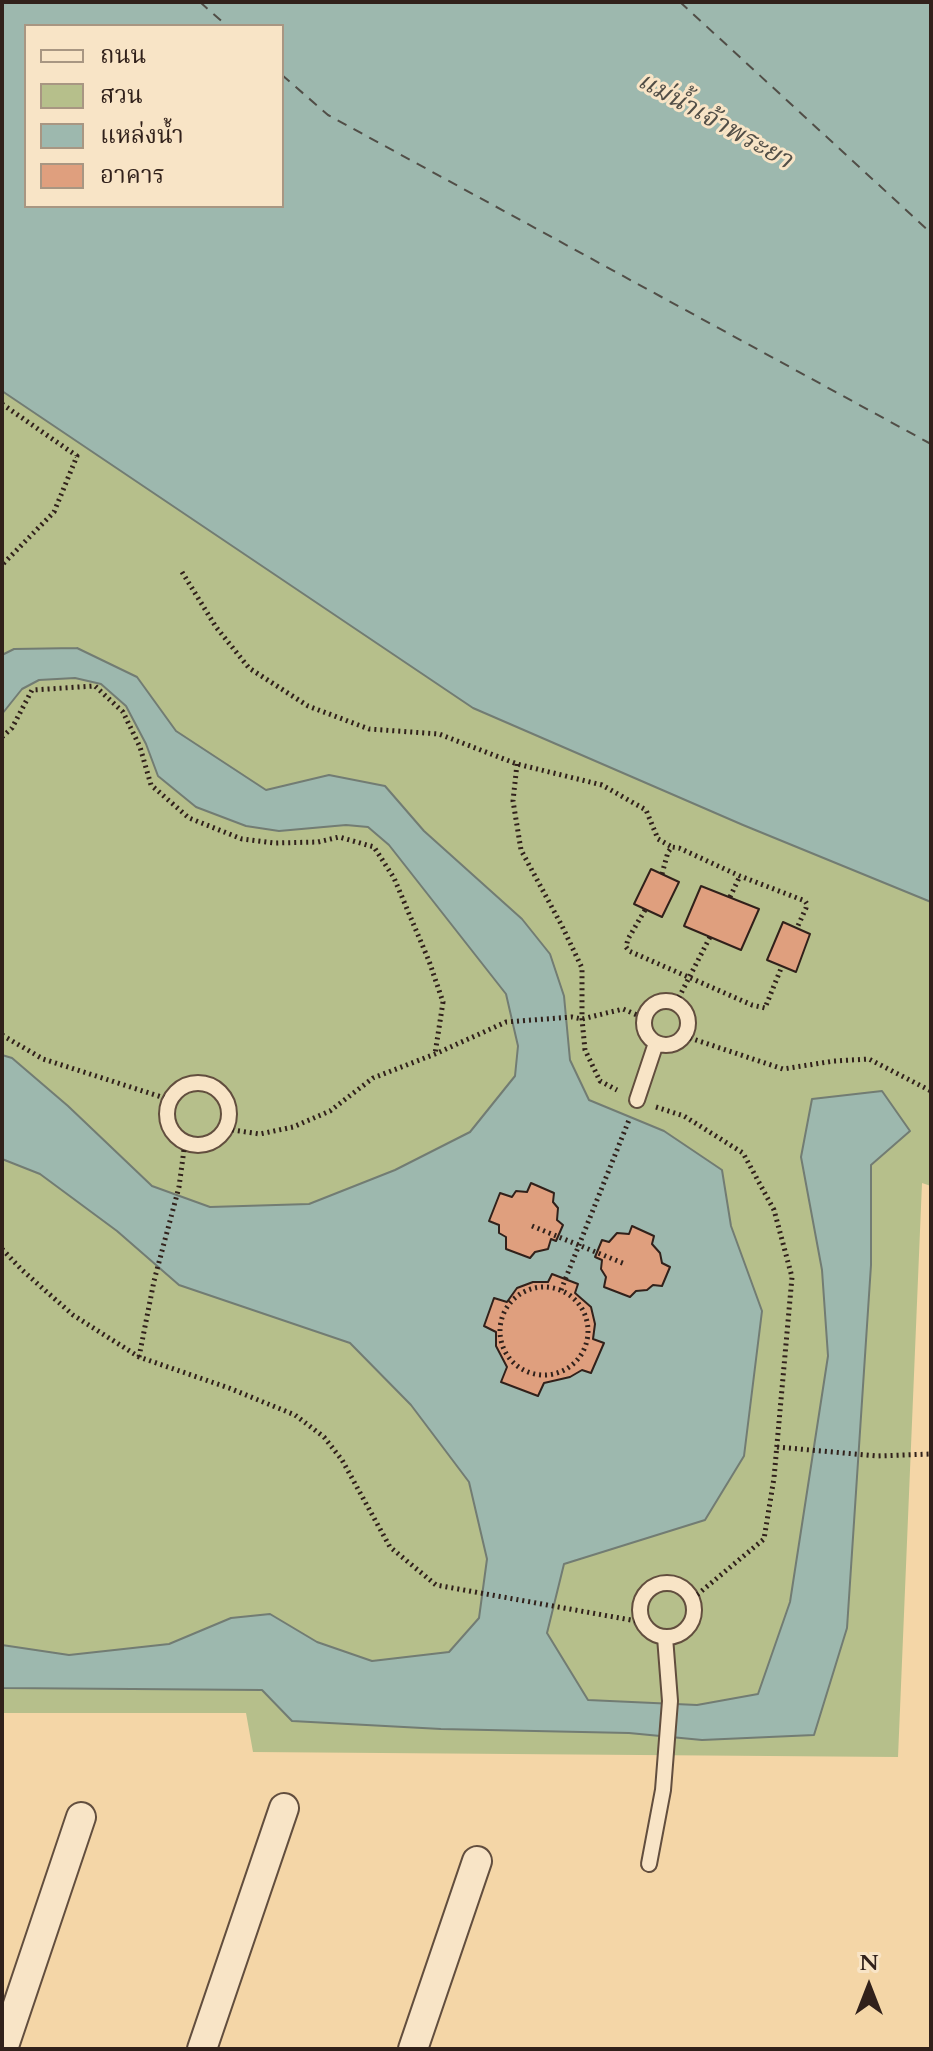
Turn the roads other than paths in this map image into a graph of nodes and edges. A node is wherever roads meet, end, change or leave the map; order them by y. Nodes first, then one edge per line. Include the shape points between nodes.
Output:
1 (656, 1043) junction
2 (637, 1100) road end
3 (185, 1142) joint
4 (665, 1637) junction
5 (284, 1808) dead end
6 (81, 1817) dead end
7 (477, 1861) dead end
8 (649, 1864) dead end
9 (3, 2049) edge
10 (202, 2049) edge
11 (413, 2049) edge

1 - 1 lane via 646,1032 644,1018 655,1003 676,1003 688,1028 671,1044
1 - 2 lane
3 - 3 lane via 168,1121 171,1100 187,1086 208,1085 226,1100 226,1129 206,1145
4 - 4 lane via 648,1630 640,1611 645,1594 662,1583 686,1591 694,1608 689,1627
4 - 8 lane via 670,1701 663,1790
5 - 10 street
6 - 9 street
7 - 11 street

